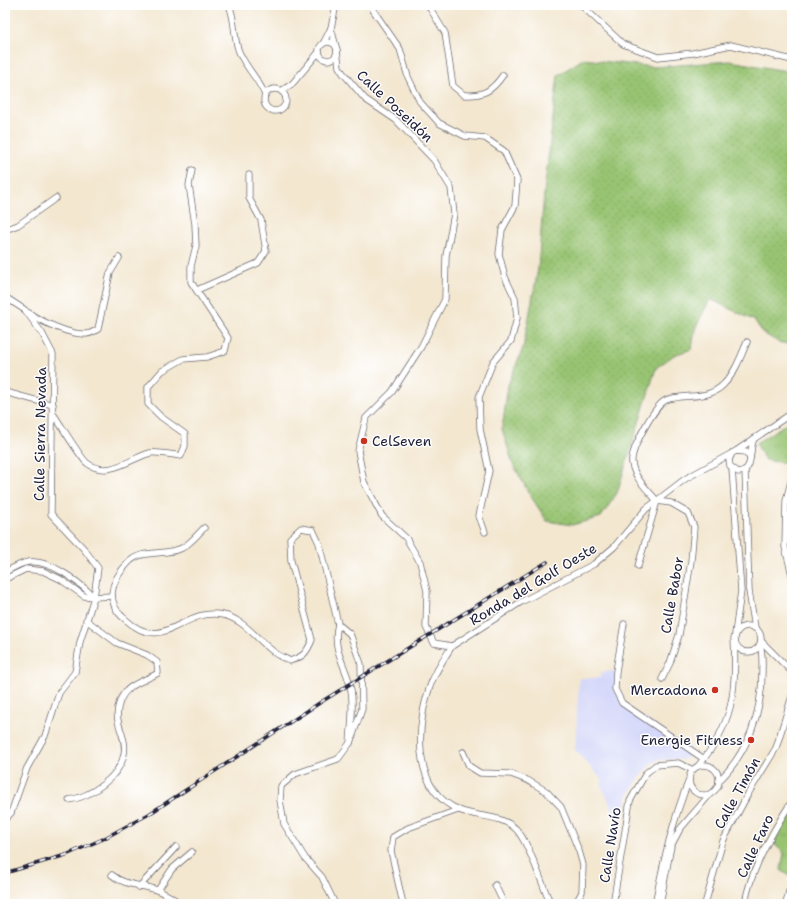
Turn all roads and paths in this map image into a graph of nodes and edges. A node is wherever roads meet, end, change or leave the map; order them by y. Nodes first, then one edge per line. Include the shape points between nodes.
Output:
1 (230, 5) edge
2 (336, 5) edge
3 (372, 5) edge
4 (428, 5) edge
5 (581, 5) edge
6 (331, 28) junction
7 (323, 44) junction
8 (337, 48) junction
9 (319, 52) junction
10 (325, 59) junction
11 (792, 60) edge
12 (314, 61) junction
13 (339, 67) junction
14 (504, 75) dead end
15 (259, 82) junction
16 (273, 89) junction
17 (283, 93) junction
18 (265, 95) junction
19 (192, 170) dead end
20 (249, 175) dead end
21 (56, 198) dead end
22 (5, 230) edge
23 (119, 258) dead end
24 (197, 290) junction
25 (5, 297) edge
26 (25, 310) junction
27 (747, 342) dead end
28 (5, 392) edge
29 (53, 405) junction
30 (792, 413) edge
31 (54, 415) junction
32 (754, 439) junction
33 (735, 451) junction
34 (750, 458) junction
35 (715, 462) junction
36 (730, 466) junction
37 (745, 470) junction
38 (792, 477) edge
39 (657, 501) junction
40 (204, 528) dead end
41 (485, 532) dead end
42 (638, 566) dead end
43 (5, 572) edge
44 (792, 575) edge
45 (5, 579) edge
46 (112, 596) junction
47 (94, 597) junction
48 (86, 620) junction
49 (338, 624) junction
50 (624, 624) dead end
51 (755, 628) junction
52 (735, 636) junction
53 (760, 643) junction
54 (452, 646) junction
55 (792, 672) edge
56 (662, 679) dead end
57 (792, 696) edge
58 (350, 743) junction
59 (463, 752) dead end
60 (704, 760) junction
61 (698, 766) junction
62 (693, 770) junction
63 (689, 780) junction
64 (719, 781) junction
65 (711, 793) junction
66 (69, 800) dead end
67 (792, 801) edge
68 (458, 810) junction
69 (5, 819) edge
70 (176, 847) dead end
71 (192, 852) dead end
72 (112, 875) dead end
73 (495, 885) dead end
74 (792, 886) edge
75 (139, 887) junction
76 (158, 890) junction
77 (180, 904) edge
78 (335, 904) edge
79 (402, 904) edge
80 (504, 904) edge
81 (554, 904) edge
82 (572, 904) edge
83 (613, 904) edge
84 (655, 904) edge
85 (660, 904) edge
86 (705, 904) edge
87 (745, 904) edge
88 (786, 904) edge

1 - 15 street via 239,53
2 - 6 street, Calle Poseidón
3 - 41 street via 400,50 408,77 420,102 439,123 465,136 485,138 504,152 517,180 515,206 502,230 499,254 505,277 515,298 517,318 511,341 493,362 479,397 480,429 489,471 479,516
4 - 14 street via 445,33 453,86 464,96 479,96 497,84
5 - 11 street via 623,44 658,57 731,45
6 - 7 street, Calle Poseidón
6 - 8 street, Calle Poseidón
7 - 8 street via 332,43
7 - 9 street
8 - 10 street via 334,57
8 - 13 street, Calle Poseidón
9 - 10 street
9 - 12 street
10 - 12 street
10 - 13 street, Calle Poseidón
12 - 17 street
13 - 54 street, Calle Poseidón via 365,99 396,120 434,160 451,188 454,214 446,256 446,299 421,347 392,392 366,418 358,451 364,482 382,516 406,538 420,562 427,591 426,627 434,643
15 - 16 street
15 - 18 street
16 - 17 street
16 - 18 street
17 - 18 street via 286,102 283,108 273,111 264,104
19 - 24 street via 189,185 196,246 191,266 191,282
20 - 24 street via 249,198 261,220 266,251 258,263
21 - 22 street via 18,225
23 - 26 street via 110,273 98,329 87,334 70,331 42,322
24 - 31 street via 228,338 225,351 207,357 183,359 162,371 148,387 148,404 185,434 185,446 181,456 151,452 114,467 97,468 86,462
25 - 26 street, Calle Sierra Nevada
26 - 29 street, Calle Sierra Nevada via 53,354
27 - 39 street via 724,384 702,396 678,397 665,401 652,415 635,449 632,462 640,481
28 - 29 street
29 - 31 street, Calle Sierra Nevada
30 - 32 street, Ronda del Golf Oeste
31 - 47 street, Calle Sierra Nevada via 51,514 98,568
32 - 33 street, Ronda del Golf Oeste
32 - 34 street
33 - 34 street via 746,452
33 - 35 street, Ronda del Golf Oeste
33 - 36 street via 729,457
34 - 37 street via 750,465
35 - 36 street
35 - 39 street, Ronda del Golf Oeste via 685,479
36 - 37 street via 738,472
36 - 52 street via 741,591
37 - 51 street via 749,591
38 - 44 street via 786,501 785,547
39 - 42 street
39 - 54 street, Ronda del Golf Oeste via 646,509 614,547 594,564 521,602
39 - 56 street, Calle Babor via 671,503 688,513 694,528 679,634
40 - 46 street via 180,548 130,560 119,573 112,587
43 - 47 street via 25,563 38,562 64,572
45 - 47 street via 26,569 42,571 60,579 84,596
46 - 47 street
46 - 49 street via 117,612 134,628 154,634 172,630 191,618 208,613 223,615 239,622 275,653 290,661 302,657 312,640 291,561 290,538 301,528 313,530 319,543
47 - 48 street, Calle Sierra Nevada
48 - 66 street via 117,643 157,662 158,673 134,683 120,700 116,720 123,738 124,754 112,778 79,798
48 - 69 street, Calle Sierra Nevada via 75,672 59,693 45,736 26,768 11,813
49 - 58 street via 335,636 338,653 351,689
49 - 58 street via 350,634 361,664 362,709
50 - 60 street via 615,689 622,703
51 - 52 street via 744,626
51 - 53 street via 760,634
52 - 53 street via 737,647 744,652 753,651
52 - 60 street via 735,684 729,714
53 - 55 street
53 - 64 street via 762,688 757,719 744,749
54 - 68 street via 433,680 423,710 420,737 423,764 429,782 442,798
57 - 86 street, Calle Timón via 776,748 723,841
58 - 78 street via 338,759 295,774 281,786 280,800 284,824 304,858 322,877
59 - 82 street via 469,766 480,773 511,774 527,780 546,791 560,807 583,865 582,892
60 - 61 street
61 - 62 street
61 - 64 street via 712,768 716,771
62 - 63 street
62 - 83 street, Calle Navío via 678,764 656,765 646,773 630,801
63 - 65 street via 697,792
63 - 84 street via 676,812
64 - 65 street
65 - 85 street via 680,829 670,846
67 - 87 street, Calle Faro via 770,837
68 - 79 street via 408,828 393,837 391,851
68 - 81 street via 503,821 517,830 548,898
70 - 75 street
71 - 76 street via 172,869
72 - 75 street via 118,880
73 - 80 street
74 - 88 street
75 - 76 street
76 - 77 street

